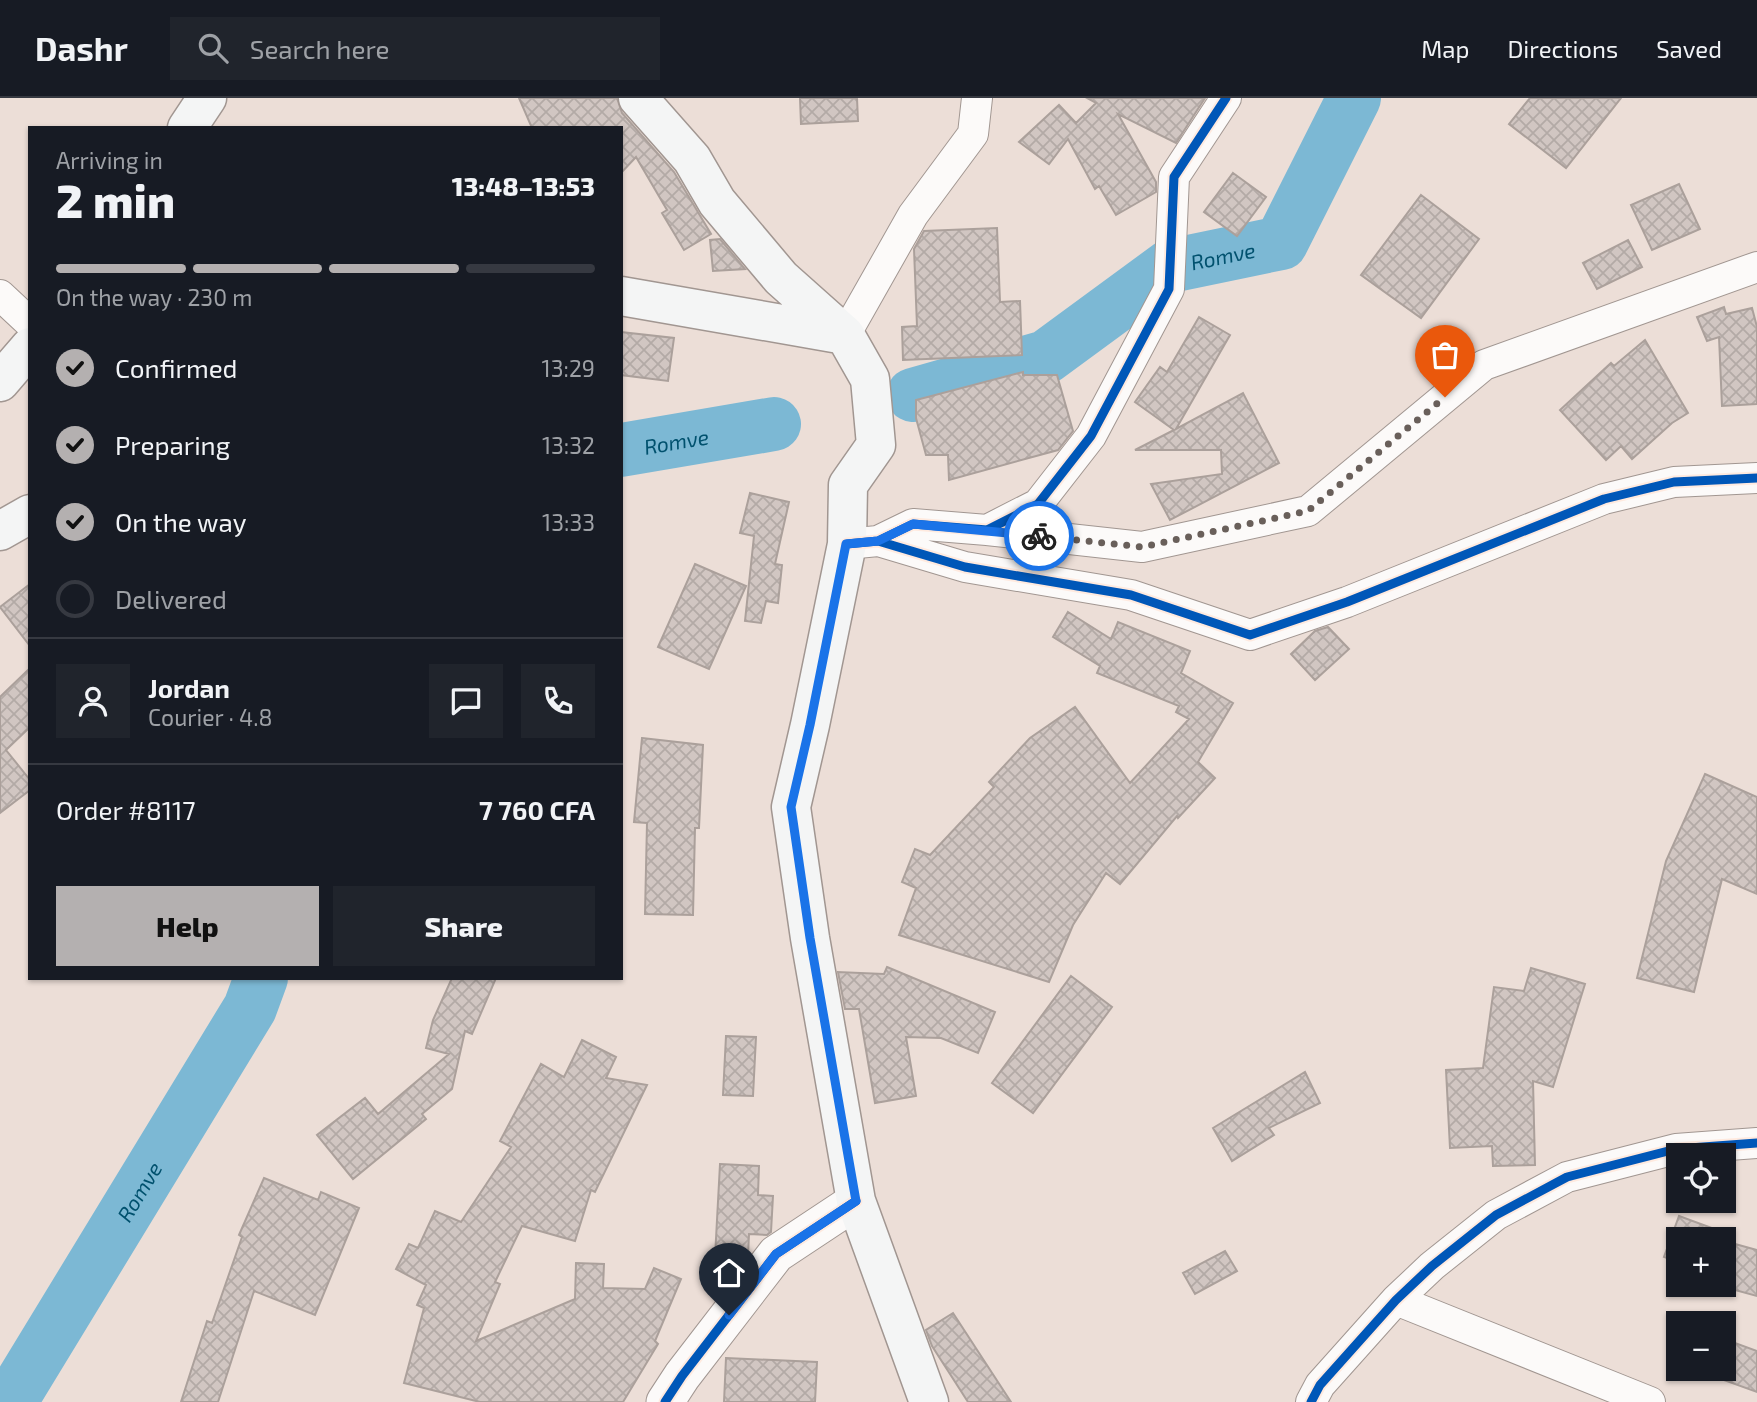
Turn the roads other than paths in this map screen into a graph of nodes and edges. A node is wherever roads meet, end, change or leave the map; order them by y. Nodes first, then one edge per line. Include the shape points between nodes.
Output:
1 (207, 98) edge
2 (638, 98) edge
3 (977, 98) edge
4 (1226, 98) edge
5 (188, 126) edge
6 (1757, 267) edge
7 (0, 295) edge
8 (623, 296) edge
9 (28, 321) edge
10 (845, 335) junction
11 (28, 348) edge
12 (0, 382) edge
13 (1757, 478) edge
14 (28, 515) edge
15 (987, 530) junction
16 (0, 531) edge
17 (862, 542) junction
18 (1757, 1143) edge
19 (856, 1201) junction
20 (1396, 1300) junction
21 (678, 1393) edge
22 (929, 1402) edge
23 (1311, 1402) edge
24 (1650, 1402) edge

1 - 5 main road
2 - 10 main road via 692,159 717,202 781,278
3 - 10 street via 973,134 913,215
4 - 15 street via 1174,177 1169,289 1091,436 1038,504
6 - 15 street via 1484,365 1308,511 1142,547
7 - 9 street
8 - 10 main road
10 - 17 main road via 870,379 876,444 848,485
11 - 12 main road
13 - 17 street via 1674,482 1604,499 1347,602 1250,635 1131,595 965,567
14 - 16 main road
15 - 17 street via 913,524
17 - 19 main road via 791,807
18 - 20 street via 1676,1149 1567,1177 1496,1215
19 - 21 street via 776,1254
19 - 22 main road
20 - 23 street via 1320,1385
20 - 24 street

